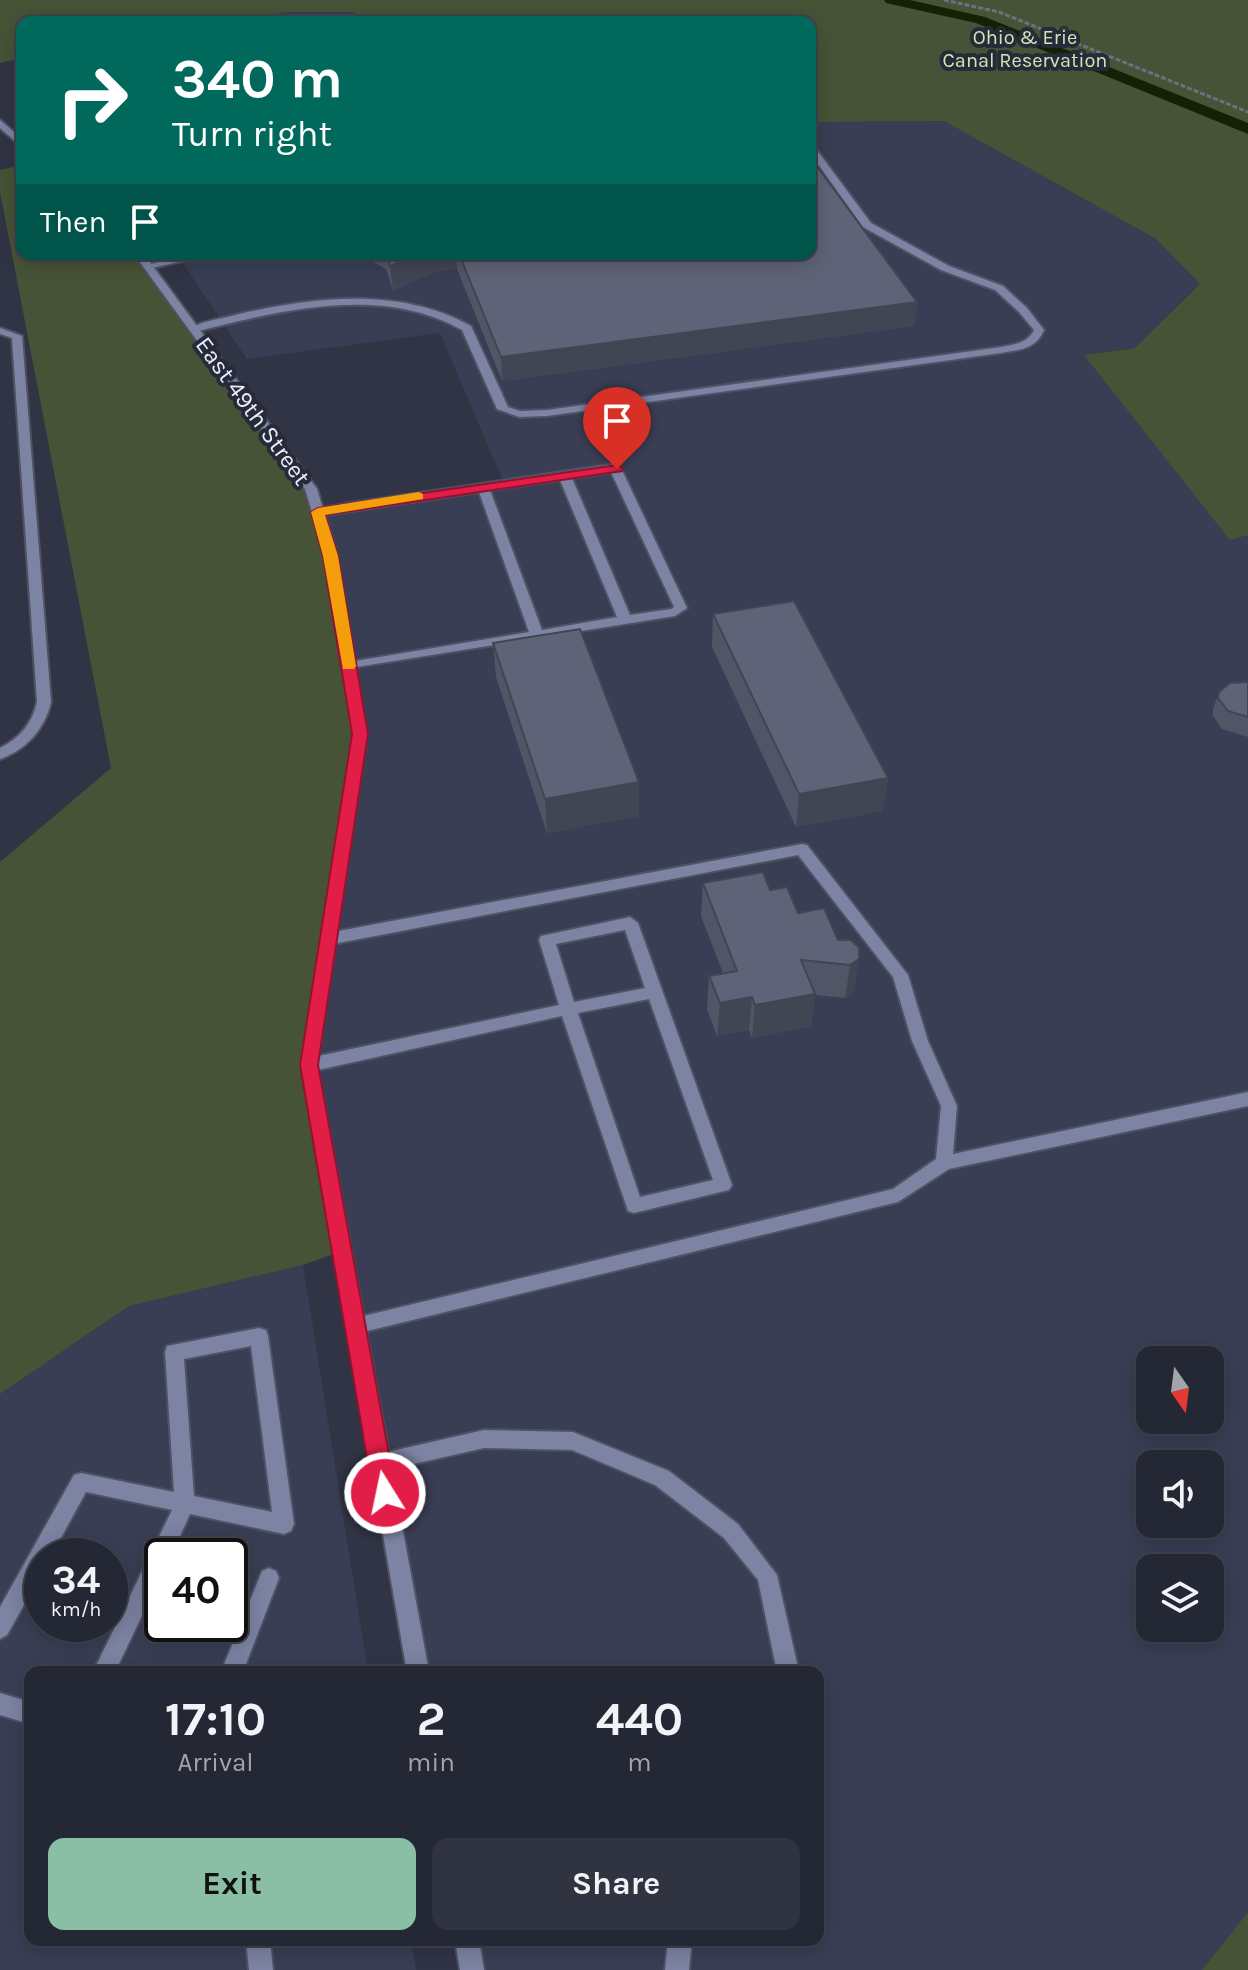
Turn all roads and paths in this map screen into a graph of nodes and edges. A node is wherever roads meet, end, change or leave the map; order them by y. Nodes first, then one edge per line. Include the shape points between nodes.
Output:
1 (944, 0) edge
2 (1248, 112) edge
3 (0, 123) edge
4 (16, 138) edge
5 (816, 155) edge
6 (143, 260) edge
7 (194, 329) junction
8 (0, 331) edge
9 (564, 474) junction
10 (483, 487) junction
11 (318, 512) junction
12 (625, 620) junction
13 (537, 635) junction
14 (349, 666) junction
15 (0, 754) edge
16 (328, 939) junction
17 (655, 992) junction
18 (568, 1009) junction
19 (309, 1065) junction
20 (1248, 1099) edge
21 (944, 1163) junction
22 (355, 1326) junction
23 (379, 1463) junction
24 (185, 1504) junction
25 (269, 1578) dead end
26 (0, 1628) edge
27 (107, 1666) edge
28 (234, 1666) edge
29 (417, 1666) edge
30 (787, 1666) edge
31 (0, 1704) edge
32 (24, 1711) edge
33 (259, 1946) edge
34 (468, 1946) edge
35 (679, 1946) edge
36 (261, 1970) edge
37 (472, 1970) edge
38 (677, 1970) edge

1 - 2 path via 999,12
3 - 4 street
5 - 7 street via 867,225 945,268 999,288 1039,330 1037,337 1001,350 519,414 503,409 467,328 414,309 379,301 327,302
6 - 7 street, East 49th Street
7 - 11 street, East 49th Street via 311,489
8 - 15 street via 17,336 44,702 42,720 13,749
9 - 10 street
9 - 12 street
9 - 12 street via 617,469 681,608
10 - 11 street
10 - 13 street
11 - 14 street, East 49th Street via 331,556
12 - 13 street
13 - 14 street
14 - 16 street, East 49th Street via 360,734
16 - 19 street, East 49th Street
16 - 21 street via 802,849 900,975 920,1041 949,1106
17 - 18 street
17 - 18 street via 630,923 547,940
17 - 18 street via 723,1185 634,1206
18 - 19 street
19 - 22 street, East 49th Street
20 - 21 street
21 - 22 street via 898,1195
22 - 23 street, East 49th Street
23 - 29 street, East 49th Street
23 - 30 street via 484,1439 573,1441 662,1478 731,1531 767,1575
24 - 24 street via 284,1524 259,1336 174,1352
24 - 26 street via 81,1482
24 - 27 street
25 - 28 street
31 - 32 street
33 - 36 street
34 - 37 street
35 - 38 street

